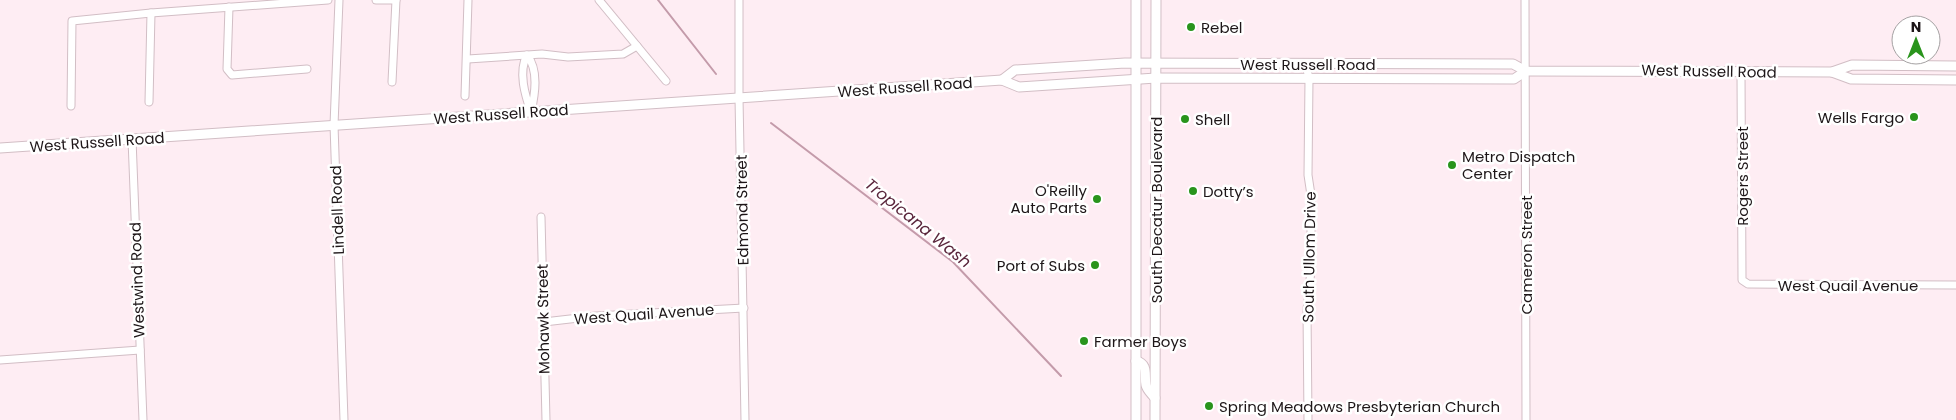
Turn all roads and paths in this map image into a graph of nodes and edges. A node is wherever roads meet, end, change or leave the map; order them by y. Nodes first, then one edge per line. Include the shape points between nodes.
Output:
1 (328, 0) edge
2 (339, 0) edge
3 (376, 0) edge
4 (396, 0) edge
5 (468, 0) edge
6 (599, 0) edge
7 (739, 0) edge
8 (1136, 0) edge
9 (1156, 0) edge
10 (1525, 0) edge
11 (229, 7) junction
12 (151, 13) junction
13 (637, 46) junction
14 (526, 55) junction
15 (468, 59) junction
16 (1156, 63) junction
17 (1136, 64) junction
18 (1306, 64) junction
19 (1956, 66) edge
20 (307, 69) dead end
21 (1526, 71) junction
22 (1741, 72) junction
23 (1832, 72) junction
24 (1156, 78) junction
25 (1136, 79) junction
26 (1309, 79) junction
27 (1002, 80) junction
28 (1956, 80) edge
29 (666, 81) dead end
30 (392, 82) dead end
31 (465, 96) dead end
32 (739, 98) junction
33 (149, 102) dead end
34 (71, 106) dead end
35 (531, 112) junction
36 (334, 126) junction
37 (132, 139) junction
38 (0, 148) edge
39 (540, 217) dead end
40 (1742, 280) joint
41 (1956, 285) edge
42 (744, 308) junction
43 (544, 322) junction
44 (140, 350) junction
45 (0, 360) edge
46 (1136, 361) junction
47 (1155, 398) junction
48 (143, 420) edge
49 (344, 420) edge
50 (546, 420) edge
51 (745, 420) edge
52 (1136, 420) edge
53 (1155, 420) edge
54 (1308, 420) edge
55 (1526, 420) edge

1 - 11 street
2 - 36 street, Lindell Road
3 - 4 street
4 - 30 street
5 - 15 street
6 - 13 street
7 - 32 street, Edmond Street
8 - 17 main road, South Decatur Boulevard
9 - 16 main road, South Decatur Boulevard
10 - 21 street, Cameron Street
11 - 12 street
11 - 20 street via 227,69 232,75
12 - 33 street
12 - 34 street via 72,21
13 - 14 street via 623,54
13 - 29 street
14 - 15 street
14 - 35 street via 522,63
15 - 31 street
16 - 17 main road, West Russell Road
16 - 18 main road, West Russell Road
16 - 24 main road, South Decatur Boulevard
17 - 25 main road, South Decatur Boulevard
17 - 27 main road, West Russell Road via 1015,70
18 - 21 main road, West Russell Road via 1513,64
18 - 26 street, South Ullom Drive
19 - 23 main road, West Russell Road via 1852,65
21 - 22 main road, West Russell Road
21 - 26 main road, West Russell Road via 1514,79
21 - 55 street, Cameron Street
22 - 23 main road, West Russell Road
22 - 40 street, Rogers Street
23 - 28 main road, West Russell Road via 1851,79
24 - 25 main road, West Russell Road
24 - 26 main road, West Russell Road
24 - 47 main road, South Decatur Boulevard
25 - 27 main road, West Russell Road via 1018,87
25 - 46 main road, South Decatur Boulevard
26 - 54 street, South Ullom Drive via 1311,270
27 - 32 main road, West Russell Road
32 - 35 main road, West Russell Road
32 - 42 street, Edmond Street
35 - 36 main road, West Russell Road
36 - 37 main road, West Russell Road
36 - 49 street, Lindell Road
37 - 38 main road, West Russell Road
37 - 44 street, Westwind Road
39 - 43 street, Mohawk Street
40 - 41 street, West Quail Avenue via 1748,284
42 - 43 street, West Quail Avenue
42 - 51 street, Edmond Street
43 - 50 street, Mohawk Street
44 - 45 street
44 - 48 street, Westwind Road
46 - 47 main road via 1144,366 1146,387
46 - 52 main road, South Decatur Boulevard
47 - 53 main road, South Decatur Boulevard

